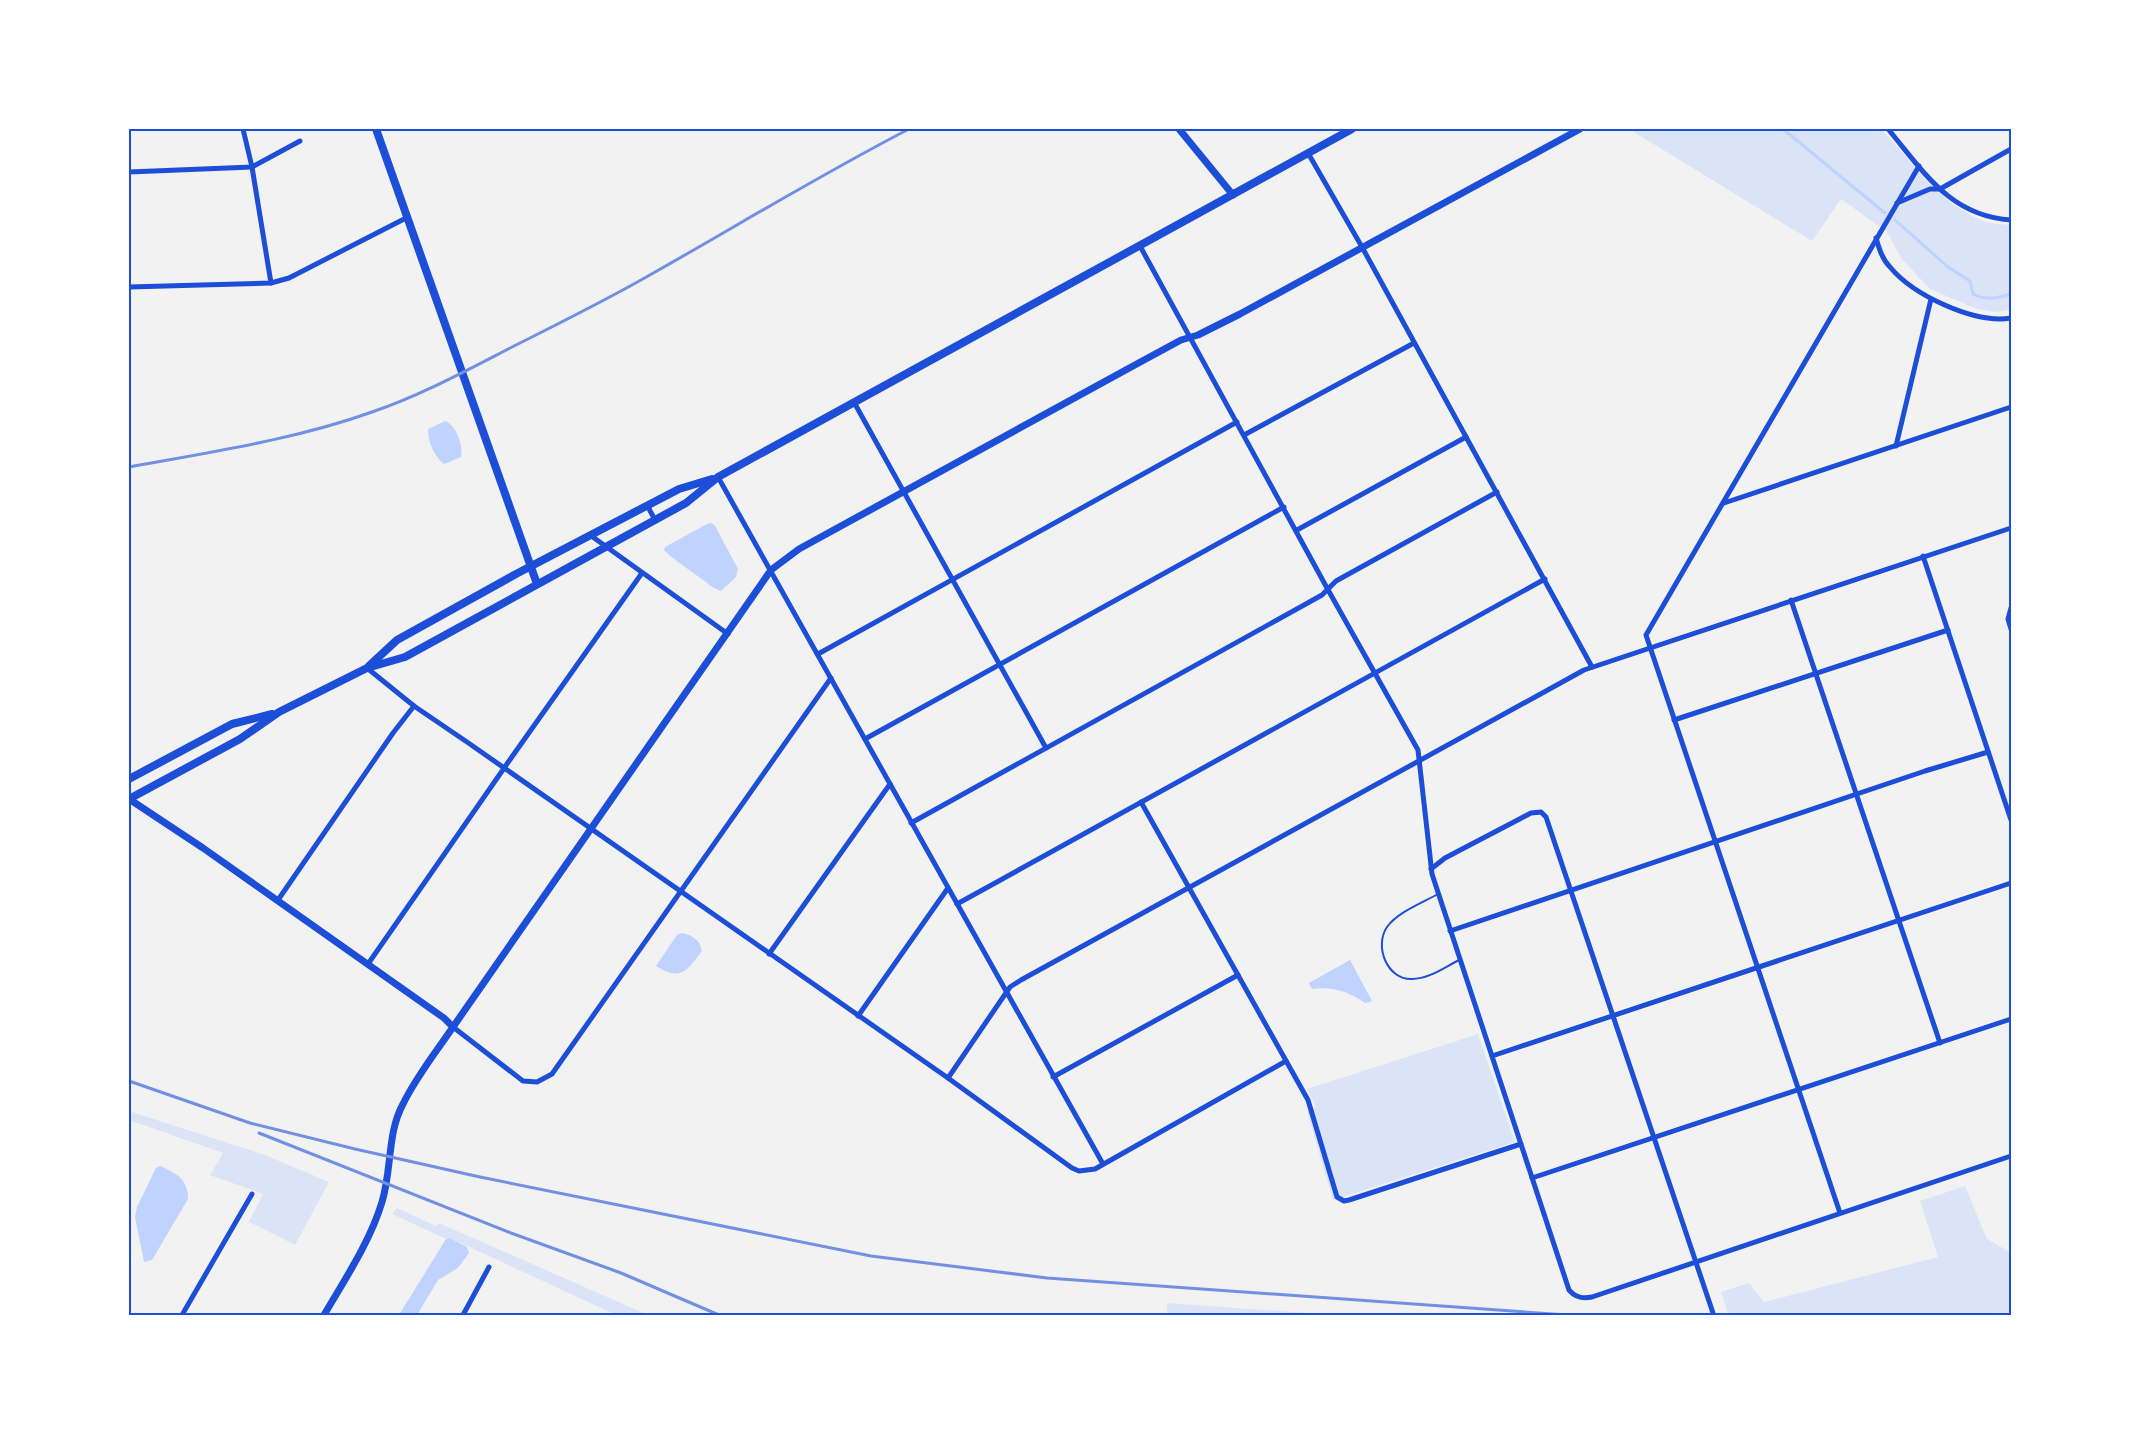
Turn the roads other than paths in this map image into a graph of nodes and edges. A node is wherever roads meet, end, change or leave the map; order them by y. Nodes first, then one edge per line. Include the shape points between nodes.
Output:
1 (243, 129) edge
2 (376, 129) edge
3 (1179, 129) edge
4 (1352, 129) edge
5 (1580, 129) edge
6 (1888, 129) edge
7 (300, 141) dead end
8 (2011, 149) edge
9 (1308, 153) junction
10 (1918, 166) junction
11 (252, 167) junction
12 (129, 172) edge
13 (1940, 189) junction
14 (1233, 195) junction
15 (1896, 204) junction
16 (408, 217) junction
17 (2011, 220) edge
18 (1876, 238) junction
19 (1140, 246) junction
20 (1362, 247) junction
21 (271, 283) junction
22 (129, 287) edge
23 (1930, 299) junction
24 (2011, 318) edge
25 (1190, 338) junction
26 (1414, 343) junction
27 (855, 404) junction
28 (2011, 407) edge
29 (1237, 422) junction
30 (1244, 435) junction
31 (1466, 437) junction
32 (1896, 446) junction
33 (718, 477) junction
34 (904, 491) junction
35 (1497, 492) junction
36 (1724, 503) junction
37 (647, 506) junction
38 (1284, 507) junction
39 (654, 520) junction
40 (2011, 528) edge
41 (1297, 530) junction
42 (590, 535) junction
43 (607, 547) junction
44 (1923, 556) junction
45 (531, 567) junction
46 (771, 570) junction
47 (642, 573) junction
48 (952, 579) junction
49 (1545, 579) junction
50 (537, 585) junction
51 (1327, 588) junction
52 (1791, 600) junction
53 (2010, 610) edge
54 (2011, 629) edge
55 (1948, 630) junction
56 (728, 634) junction
57 (1649, 648) junction
58 (818, 654) junction
59 (1000, 665) junction
60 (1592, 667) junction
61 (367, 668) junction
62 (1374, 673) junction
63 (1816, 674) junction
64 (831, 678) junction
65 (414, 706) junction
66 (279, 712) junction
67 (1674, 720) junction
68 (865, 739) junction
69 (1046, 748) junction
70 (1988, 752) junction
71 (1419, 760) junction
72 (504, 768) junction
73 (129, 779) edge
74 (890, 784) junction
75 (1857, 794) junction
76 (129, 799) edge
77 (1141, 802) junction
78 (2011, 820) edge
79 (911, 823) junction
80 (591, 830) junction
81 (1715, 843) junction
82 (1431, 869) junction
83 (2011, 883) edge
84 (1189, 887) junction
85 (948, 888) junction
86 (680, 891) junction
87 (1571, 891) junction
88 (1438, 894) junction
89 (278, 900) junction
90 (957, 904) junction
91 (1899, 920) junction
92 (1450, 931) junction
93 (769, 954) junction
94 (1459, 960) junction
95 (368, 964) junction
96 (1756, 967) junction
97 (1238, 975) junction
98 (1006, 993) junction
99 (1613, 1015) junction
100 (858, 1016) junction
101 (2011, 1019) edge
102 (453, 1027) junction
103 (1940, 1042) junction
104 (1492, 1056) junction
105 (1286, 1062) junction
106 (1053, 1077) junction
107 (948, 1078) junction
108 (1798, 1090) junction
109 (1654, 1138) junction
110 (1521, 1144) junction
111 (2011, 1156) edge
112 (1103, 1164) junction
113 (1533, 1178) junction
114 (252, 1194) dead end
115 (1839, 1213) junction
116 (1696, 1261) junction
117 (489, 1267) dead end
118 (1713, 1313) dead end
119 (182, 1315) edge
120 (324, 1315) edge
121 (463, 1315) edge

1 - 11 street
2 - 16 main road
3 - 14 street
4 - 9 main road
5 - 20 street
6 - 10 street
7 - 11 street
8 - 13 street
9 - 14 main road
9 - 20 street
10 - 13 street
10 - 15 street
11 - 12 street
11 - 21 street
13 - 15 street via 1929,189
13 - 17 street via 1980,215
14 - 19 main road
15 - 18 street
16 - 21 street via 289,278
16 - 45 main road
18 - 23 street via 1889,266
18 - 36 street
19 - 25 street
19 - 27 main road
20 - 25 street
20 - 26 street
21 - 22 street
23 - 24 street via 1982,318
23 - 32 street
25 - 29 street
25 - 34 street
26 - 30 street
26 - 31 street
27 - 33 main road
27 - 34 street
28 - 32 street
29 - 30 street
29 - 48 street
30 - 38 street
31 - 35 street
31 - 41 street
32 - 36 street
33 - 37 main road via 680,489
33 - 39 main road via 686,503
33 - 46 street
34 - 46 street via 799,549
34 - 48 street
35 - 49 street
35 - 51 street
36 - 57 street via 1646,635
37 - 39 street
37 - 42 main road
38 - 41 street
38 - 59 street
39 - 43 main road
40 - 44 street
41 - 51 street
42 - 43 street
42 - 45 main road
43 - 47 street
43 - 50 main road
44 - 52 street
44 - 55 street
45 - 50 main road
45 - 61 main road via 397,640
46 - 56 street
46 - 58 street
47 - 56 street
47 - 72 street
48 - 58 street
48 - 59 street
49 - 60 street
49 - 62 street
50 - 61 main road via 405,657
51 - 62 street
51 - 69 street via 1322,595
52 - 57 street
52 - 63 street
53 - 54 street
55 - 63 street
55 - 70 street
56 - 80 street
57 - 60 street
57 - 67 street
58 - 64 street
59 - 68 street
59 - 69 street
60 - 71 street
61 - 65 street
61 - 66 main road
62 - 71 street via 1418,750
62 - 77 street
63 - 67 street
63 - 75 street
64 - 68 street
64 - 86 street
65 - 72 street
65 - 89 street
66 - 73 main road via 232,724
66 - 76 main road via 240,739
67 - 81 street
68 - 74 street
69 - 79 street
70 - 75 street
70 - 78 street
71 - 82 street
71 - 84 street
72 - 80 street
72 - 95 street
74 - 79 street
74 - 93 street
75 - 81 street
75 - 91 street
76 - 89 street
77 - 84 street
77 - 90 street
79 - 85 street
80 - 86 street
80 - 102 street
81 - 87 street
81 - 96 street
82 - 87 street via 1531,813 1541,812
82 - 88 street
83 - 91 street
84 - 97 street
84 - 98 street via 1021,980
85 - 90 street
85 - 100 street
86 - 93 street
86 - 102 street via 552,1074 537,1082 523,1081
87 - 92 street
87 - 99 street
88 - 92 street
88 - 94 lane via 1387,928 1382,953 1393,971 1413,979
89 - 95 street
90 - 98 street
91 - 96 street
91 - 103 street
92 - 94 street
93 - 100 street
94 - 104 street
95 - 102 street
96 - 99 street
96 - 108 street
97 - 105 street
97 - 106 street
98 - 106 street
98 - 107 street
99 - 104 street
99 - 109 street
100 - 107 street
101 - 103 street
102 - 120 street via 402,1104 382,1202 363,1247
103 - 108 street
104 - 110 street
105 - 110 street via 1308,1100 1335,1194 1340,1199 1349,1200
105 - 112 street
106 - 112 street
107 - 112 street via 1079,1171
108 - 109 street
108 - 115 street
109 - 113 street
109 - 116 street
110 - 113 street
111 - 115 street
113 - 116 street via 1569,1290 1578,1297 1592,1297
114 - 119 street
115 - 116 street
116 - 118 street
117 - 121 street

